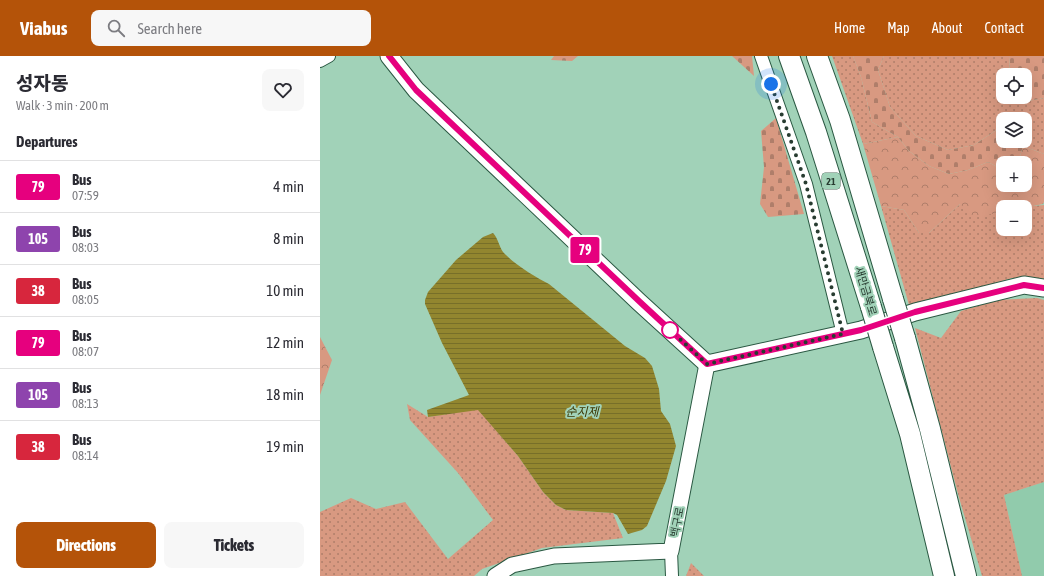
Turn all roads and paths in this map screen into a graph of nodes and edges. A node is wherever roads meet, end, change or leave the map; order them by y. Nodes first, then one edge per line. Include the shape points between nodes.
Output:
1 (329, 56) edge
2 (389, 56) edge
3 (761, 56) edge
4 (789, 56) edge
5 (817, 56) edge
6 (320, 61) edge
7 (1044, 288) edge
8 (843, 334) junction
9 (707, 364) junction
10 (672, 551) junction
11 (495, 576) edge
12 (672, 576) edge
13 (944, 576) edge
14 (966, 576) edge

1 - 6 street
2 - 9 main road via 416,90
3 - 8 street via 806,184
4 - 13 highway, 새만금북로 / 21, bridge via 816,132 910,434
5 - 14 highway, 21, bridge via 840,120 905,338
7 - 8 main road via 1024,285 915,312
8 - 9 main road
9 - 10 street, 백구로
10 - 11 street, 백구로 via 554,556 512,565
10 - 12 street

